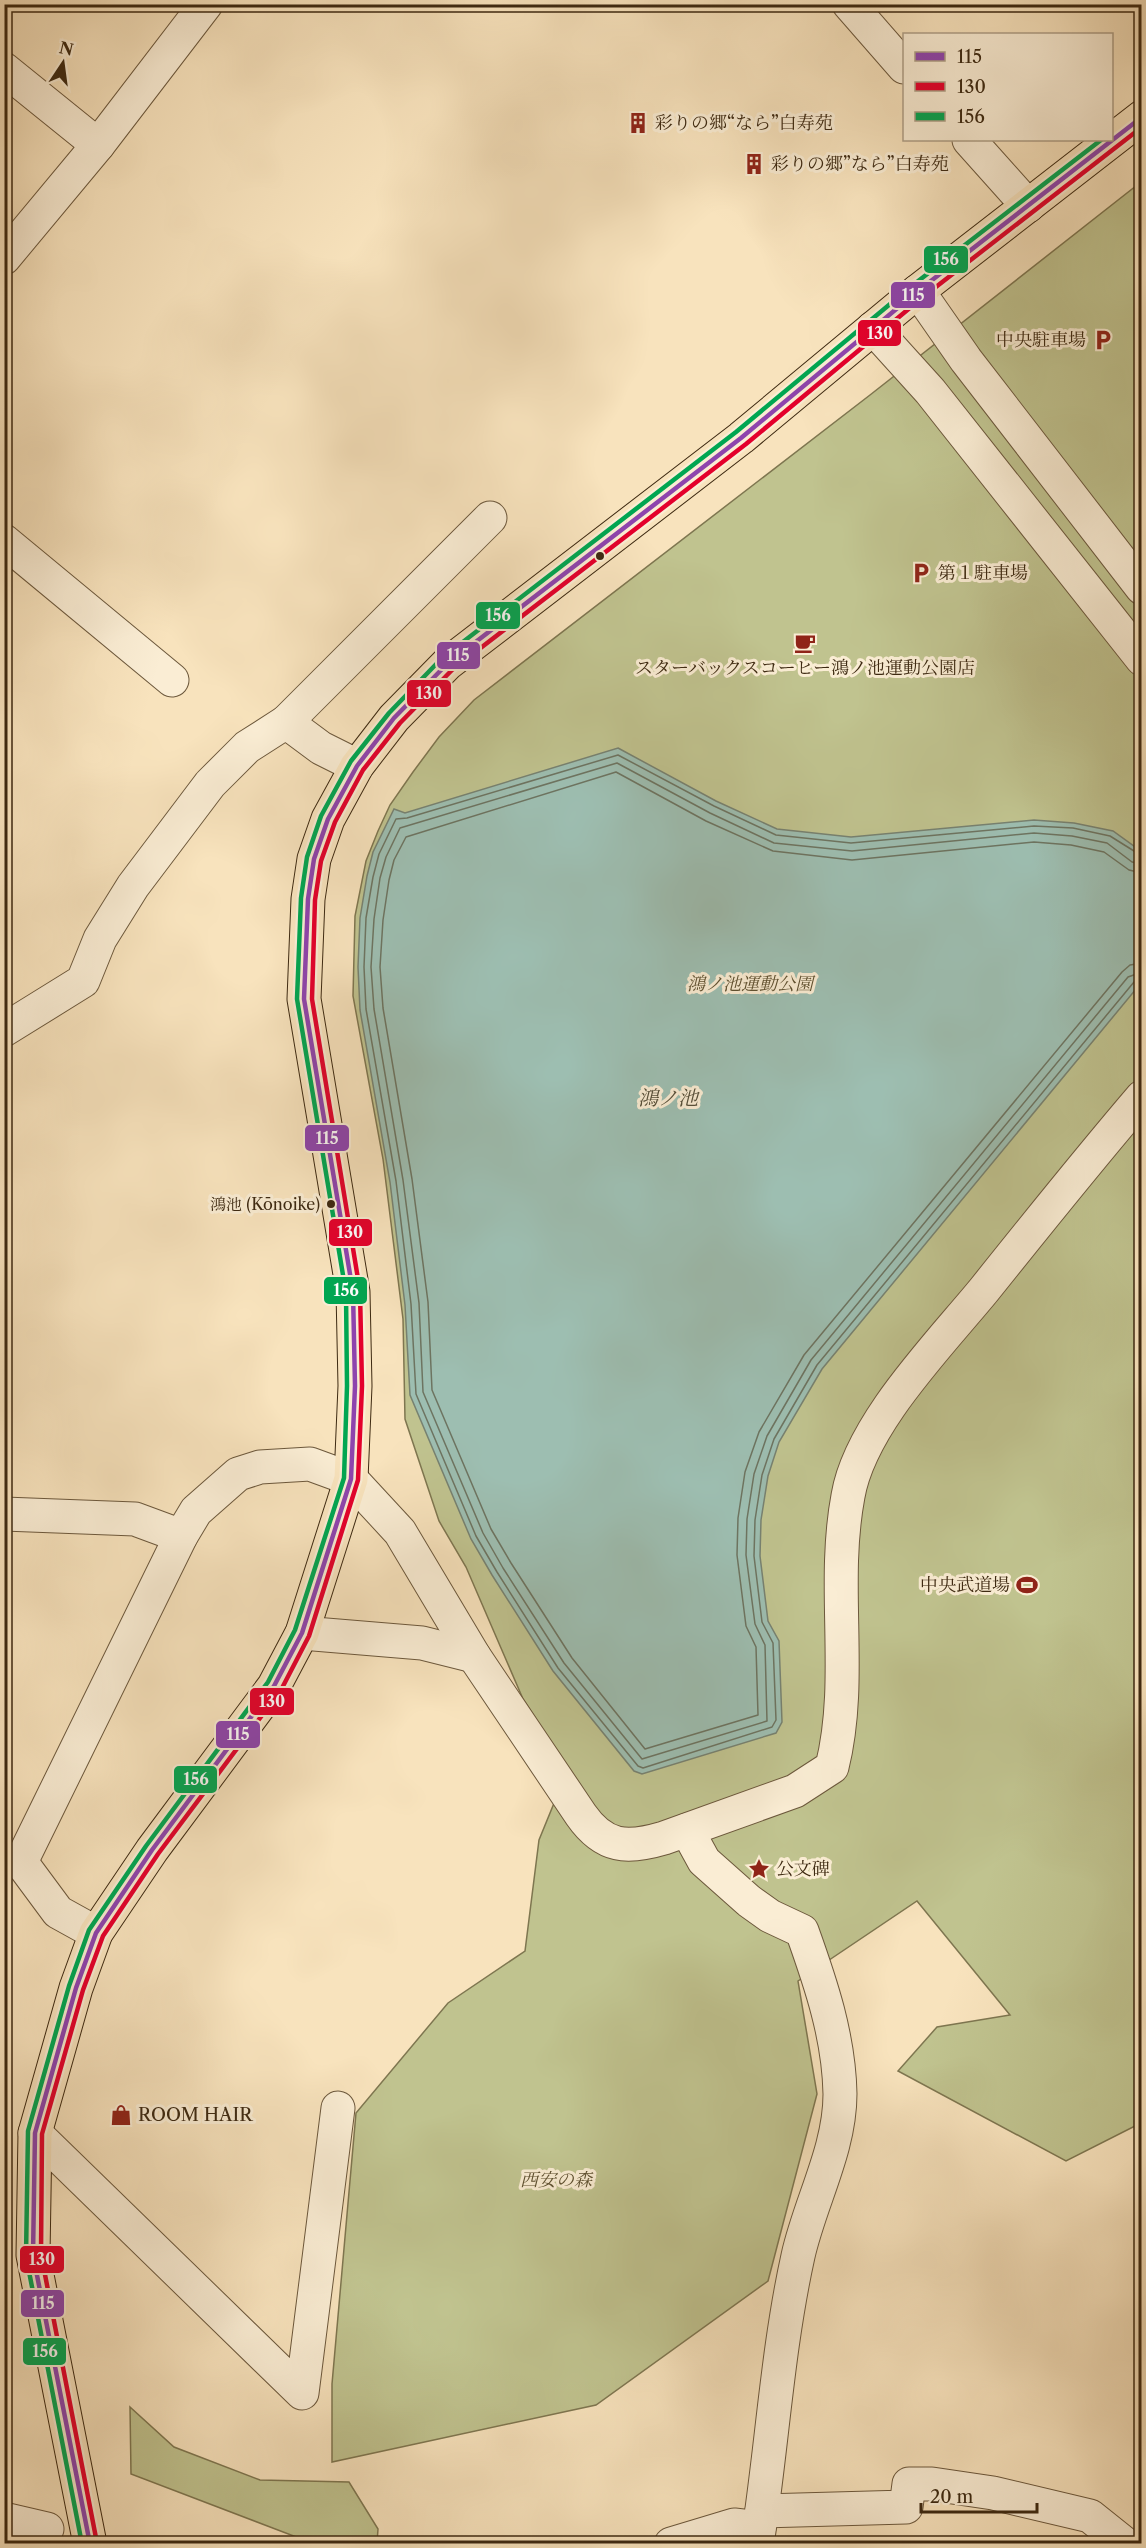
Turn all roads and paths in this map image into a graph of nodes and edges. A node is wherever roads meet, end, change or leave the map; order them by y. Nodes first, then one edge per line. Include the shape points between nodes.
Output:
1 (206, 4) edge
2 (849, 4) edge
3 (903, 66) edge
4 (4, 69) edge
5 (1142, 117) edge
6 (1113, 140) edge
7 (970, 141) edge
8 (1111, 141) edge
9 (98, 145) junction
10 (1028, 206) junction
11 (4, 258) edge
12 (918, 291) junction
13 (873, 328) junction
14 (490, 518) dead end
15 (4, 541) edge
16 (1142, 588) edge
17 (1142, 659) edge
18 (172, 680) dead end
19 (286, 722) junction
20 (357, 766) junction
21 (4, 1030) edge
22 (1142, 1097) edge
23 (351, 1479) junction
24 (4, 1514) edge
25 (181, 1536) junction
26 (302, 1633) junction
27 (474, 1656) junction
28 (687, 1830) junction
29 (13, 1862) edge
30 (96, 1933) junction
31 (338, 2108) dead end
32 (35, 2133) junction
33 (4, 2519) edge
34 (759, 2527) edge
35 (47, 2529) dead end
36 (90, 2544) edge
37 (671, 2544) edge
38 (1125, 2544) edge

1 - 9 street
2 - 3 street
4 - 9 street
5 - 6 main road
7 - 10 street
8 - 10 main road
9 - 11 street
10 - 12 main road
12 - 13 main road
12 - 16 street via 966,360
13 - 17 street via 930,391
13 - 20 main road via 741,438 447,664 394,718
14 - 19 street
15 - 18 street
19 - 20 street via 321,748
19 - 21 street via 247,747 210,784 134,886 100,939 83,981
20 - 23 main road via 328,819 314,859 305,942 304,999 353,1292 355,1386
22 - 28 street via 917,1372 860,1454 848,1495 841,1557 842,1704 832,1767 795,1791
23 - 25 street via 310,1464 260,1467 238,1474 196,1511
23 - 26 main road
23 - 27 street via 400,1532
24 - 25 street via 135,1519
25 - 29 street
26 - 27 street via 422,1643
26 - 30 main road via 274,1686 152,1850
27 - 28 street via 591,1830 624,1845 646,1843
28 - 34 street via 704,1861 748,1901 802,1931 832,2023 837,2058 839,2118 798,2256 780,2355
29 - 30 street via 58,1912
30 - 32 main road via 75,1988
31 - 32 street via 302,2393
32 - 36 main road via 33,2255
33 - 35 street
34 - 37 street via 734,2525
34 - 38 street via 906,2507 909,2484 932,2484 993,2493 1090,2516

